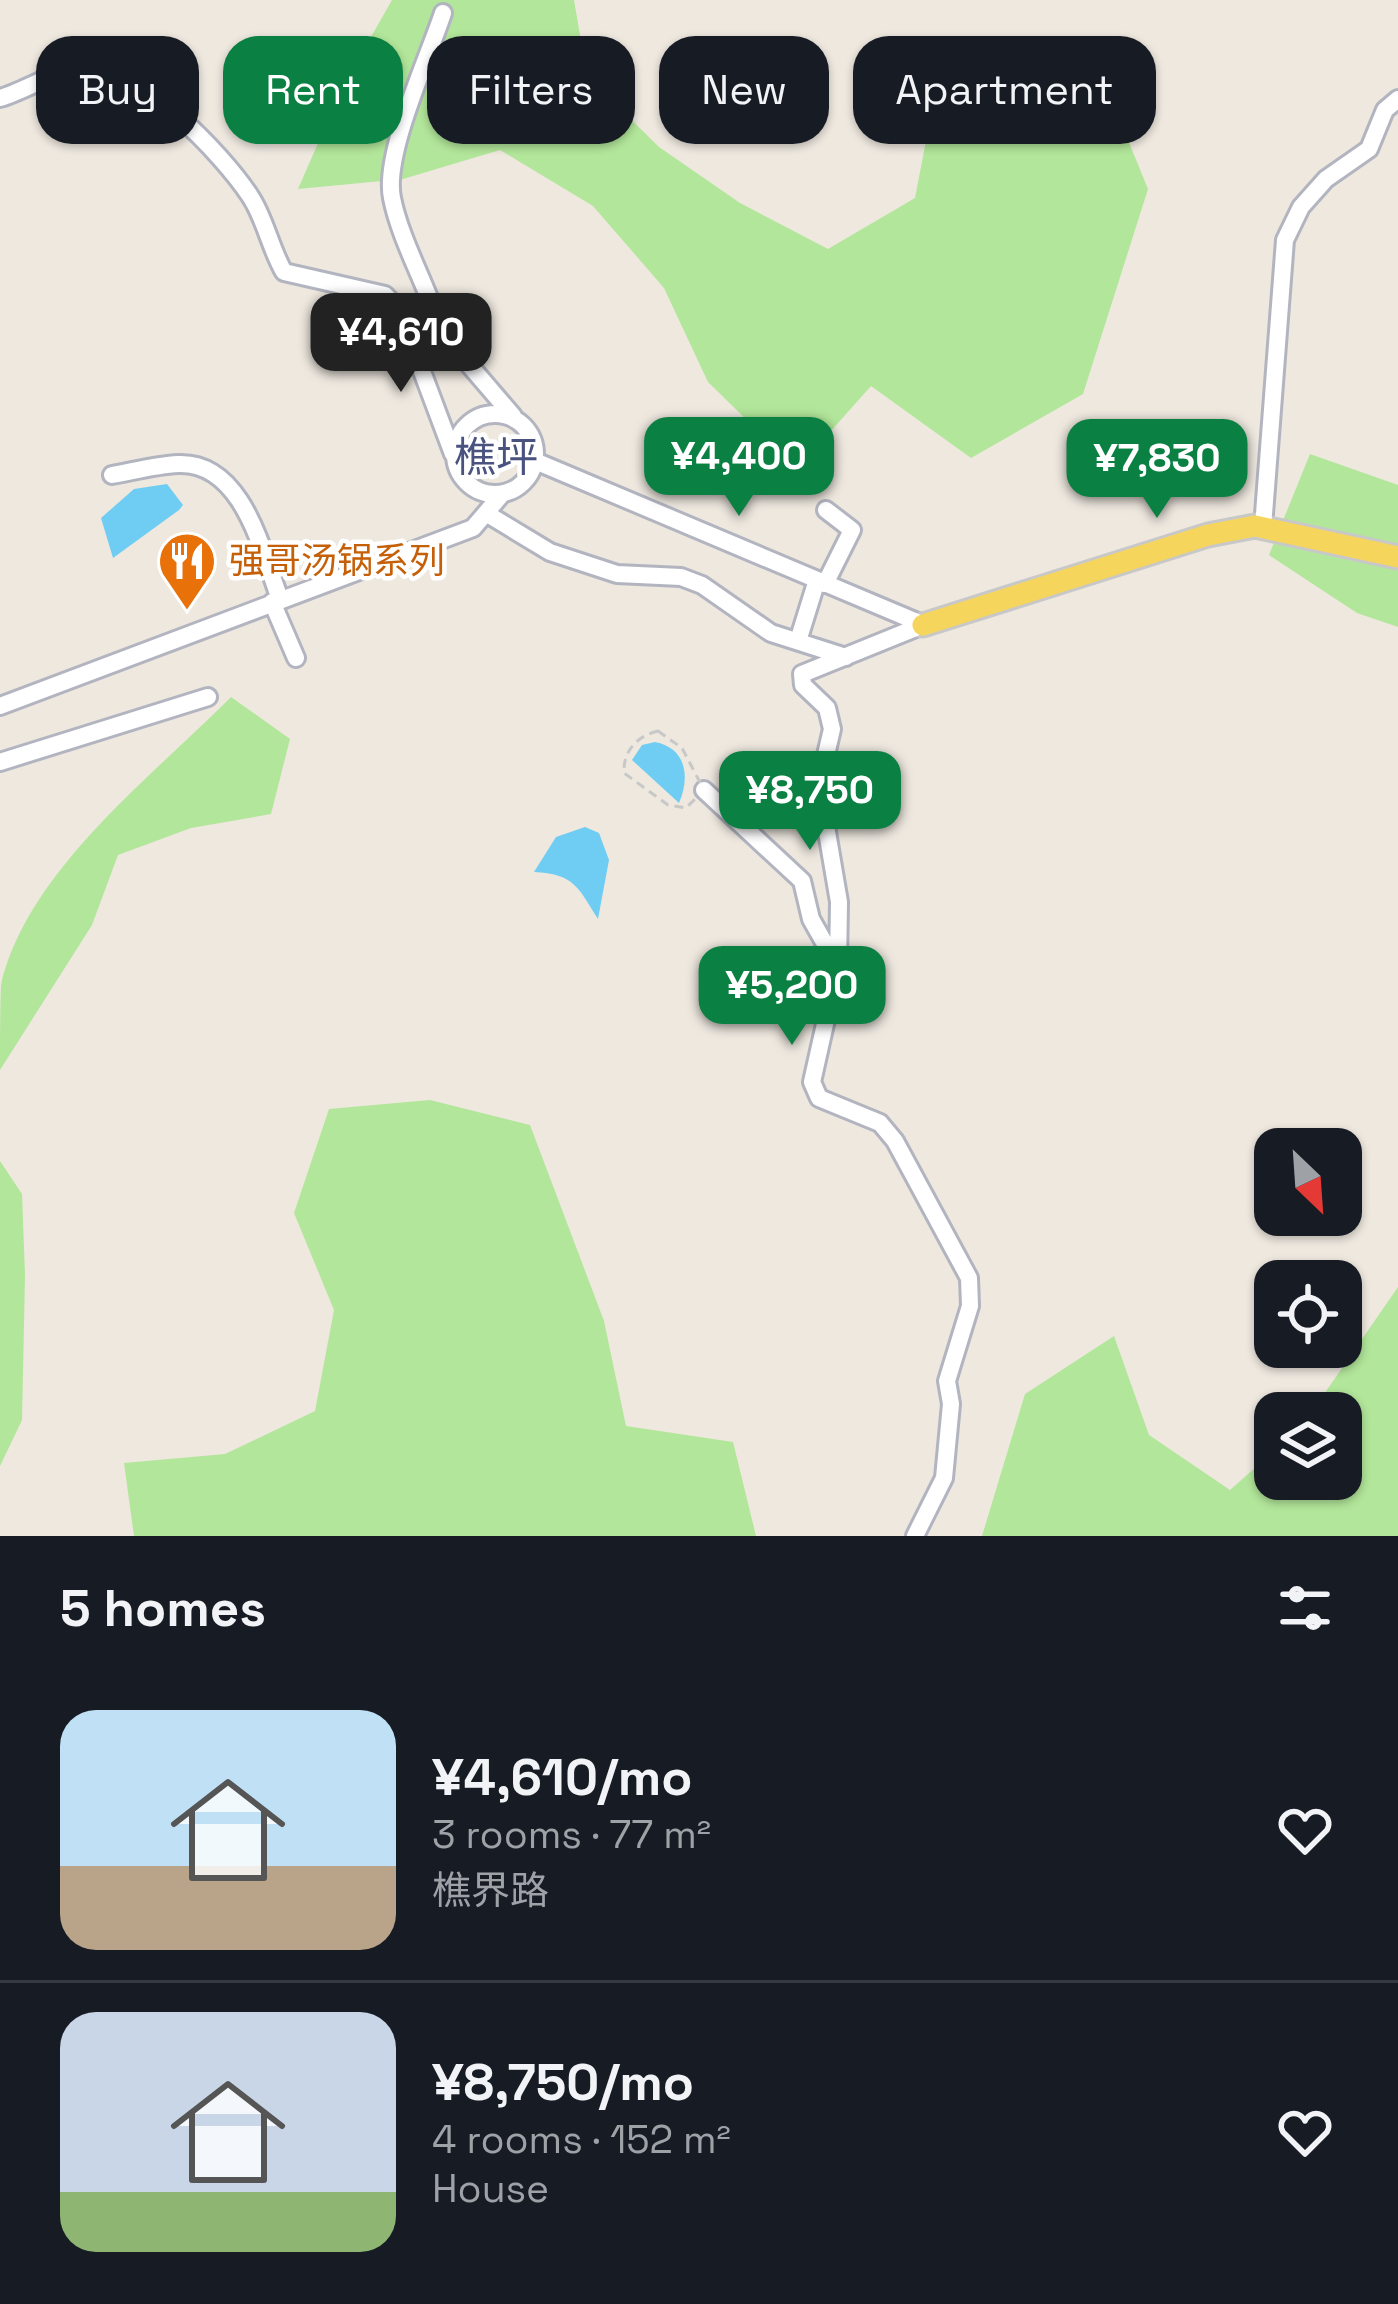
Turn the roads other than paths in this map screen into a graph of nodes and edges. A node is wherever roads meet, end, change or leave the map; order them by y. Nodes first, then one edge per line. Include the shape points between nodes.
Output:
1 (443, 13) dead end
2 (0, 98) edge
3 (1398, 99) edge
4 (426, 339) junction
5 (446, 346) junction
6 (515, 419) junction
7 (454, 457) junction
8 (535, 461) junction
9 (112, 475) dead end
10 (502, 494) junction
11 (826, 510) dead end
12 (489, 515) junction
13 (1263, 527) junction
14 (1398, 557) edge
15 (821, 582) junction
16 (276, 601) junction
17 (923, 625) junction
18 (798, 641) junction
19 (847, 657) junction
20 (296, 658) dead end
21 (208, 697) dead end
22 (0, 706) edge
23 (0, 762) edge
24 (704, 790) road end
25 (838, 966) junction
26 (914, 1536) edge

1 - 5 street via 397,141 390,193
2 - 4 street via 82,64 118,72 157,98 232,172 253,199 284,272 385,295
3 - 13 street via 1369,149 1326,179 1285,240
4 - 5 street
4 - 7 street via 417,358
5 - 6 street
6 - 7 street via 497,414 470,423
6 - 8 street via 533,442
7 - 10 street via 466,483
8 - 10 street via 520,486
8 - 15 street
9 - 16 street via 203,467 244,507
10 - 12 street
11 - 15 street via 852,530
12 - 16 street via 473,528
12 - 18 street via 550,552 617,574 702,585 771,633
13 - 14 main road
13 - 17 main road via 1208,535
15 - 17 street
15 - 18 street
16 - 20 street
16 - 22 street
17 - 19 street
18 - 19 street
19 - 25 street via 802,674 832,729 819,784 839,902
21 - 23 street
24 - 25 street via 802,881 811,919
25 - 26 street via 812,1082 820,1098 880,1123 895,1141 969,1278 970,1306 947,1381 944,1478

